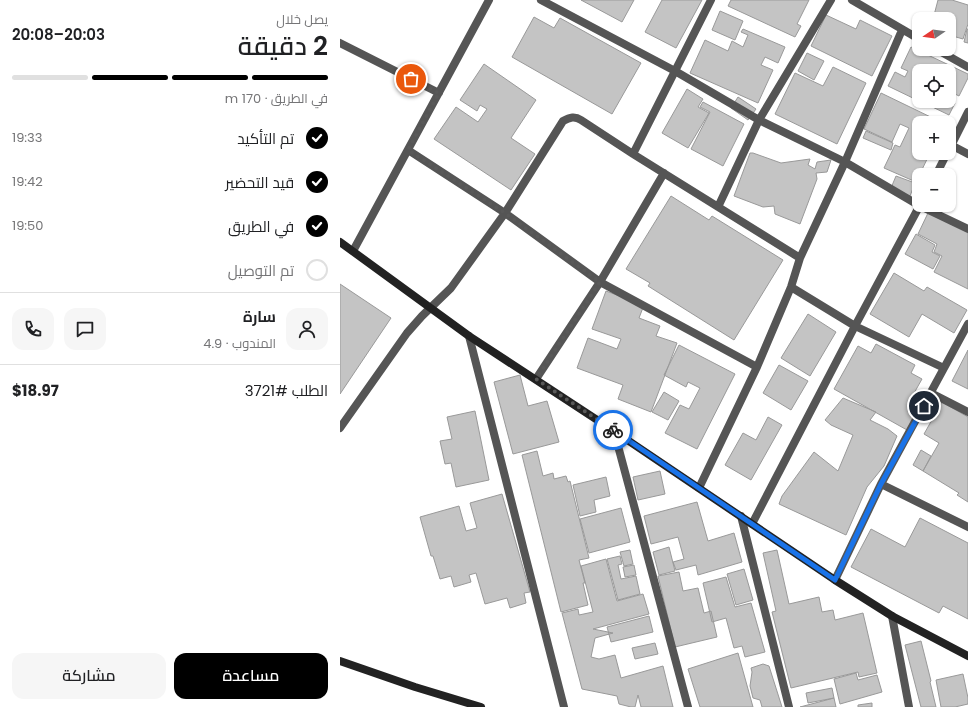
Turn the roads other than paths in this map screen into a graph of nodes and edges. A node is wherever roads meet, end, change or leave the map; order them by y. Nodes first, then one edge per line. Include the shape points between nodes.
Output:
1 (489, 0) edge
2 (543, 0) edge
3 (711, 0) edge
4 (831, 0) edge
5 (852, 0) edge
6 (902, 30) junction
7 (912, 35) edge
8 (340, 43) edge
9 (948, 56) edge
10 (968, 67) edge
11 (675, 71) junction
12 (439, 93) junction
13 (968, 112) edge
14 (758, 120) junction
15 (956, 135) edge
16 (956, 149) edge
17 (408, 150) junction
18 (634, 154) junction
19 (968, 154) edge
20 (845, 162) junction
21 (664, 173) junction
22 (912, 201) edge
23 (718, 207) junction
24 (917, 212) edge
25 (933, 212) edge
26 (505, 213) junction
27 (968, 229) edge
28 (340, 242) edge
29 (353, 251) junction
30 (800, 258) junction
31 (600, 282) junction
32 (791, 287) junction
33 (431, 308) junction
34 (855, 326) junction
35 (967, 326) edge
36 (470, 336) junction
37 (757, 367) junction
38 (944, 368) junction
39 (536, 379) junction
40 (931, 393) junction
41 (968, 412) edge
42 (340, 428) edge
43 (614, 431) junction
44 (881, 484) junction
45 (699, 488) junction
46 (741, 516) junction
47 (752, 524) junction
48 (968, 527) edge
49 (835, 580) junction
50 (892, 616) junction
51 (968, 656) edge
52 (340, 661) edge
53 (482, 707) edge
54 (564, 707) edge
55 (688, 707) edge
56 (788, 707) edge
57 (909, 707) edge

1 - 12 street
2 - 11 street
3 - 11 street
4 - 14 street
5 - 6 street
6 - 7 street
6 - 20 street
8 - 12 street
9 - 10 street
11 - 14 street
11 - 18 street
12 - 17 street
13 - 15 street
14 - 20 street
14 - 23 street
16 - 19 street
17 - 26 street
17 - 29 street
18 - 21 street
18 - 26 street via 582,120 568,118 563,121
20 - 22 street
20 - 30 street
21 - 23 street
21 - 31 street
23 - 30 street
24 - 34 street
25 - 27 street
26 - 31 street
26 - 33 street via 451,288
28 - 29 street
29 - 33 street
30 - 32 street
31 - 37 street
31 - 39 street
32 - 34 street
32 - 37 street
33 - 36 street
33 - 42 street via 407,333
34 - 38 street
34 - 47 street
35 - 38 street
36 - 39 street
36 - 54 street
37 - 45 street
38 - 40 street
39 - 43 street
40 - 41 street
40 - 44 street
43 - 45 street
43 - 55 street
44 - 48 street
44 - 49 street
45 - 46 street
46 - 47 street
46 - 56 street
47 - 49 street
49 - 50 street
50 - 51 street
50 - 57 street
52 - 53 street

